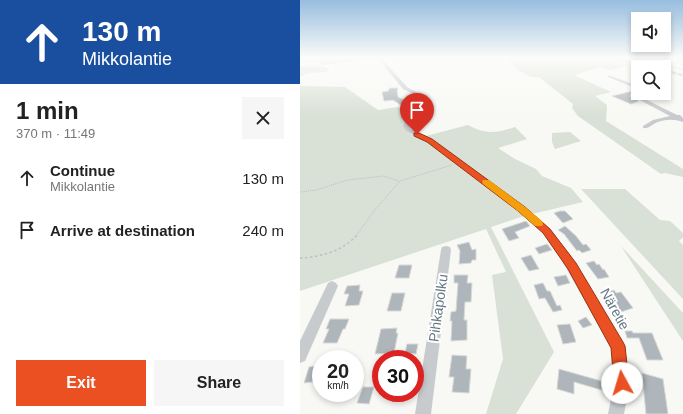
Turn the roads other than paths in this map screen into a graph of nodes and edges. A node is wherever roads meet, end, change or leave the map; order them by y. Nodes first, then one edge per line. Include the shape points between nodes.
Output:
1 (396, 77) edge
2 (613, 77) edge
3 (631, 86) edge
4 (644, 100) edge
5 (683, 114) edge
6 (676, 116) junction
7 (683, 120) edge
8 (645, 127) dead end
9 (446, 250) dead end
10 (332, 286) dead end
11 (300, 356) edge
12 (423, 414) edge
13 (616, 414) edge

1 - 13 street, Näretie via 405,88 416,93 415,112 406,126 408,130 430,141 522,209 547,231 565,256 618,346 622,383
2 - 3 street
4 - 6 street
5 - 6 street
6 - 7 street
6 - 8 street via 655,121
9 - 12 street, Pihkapolku
10 - 11 street

